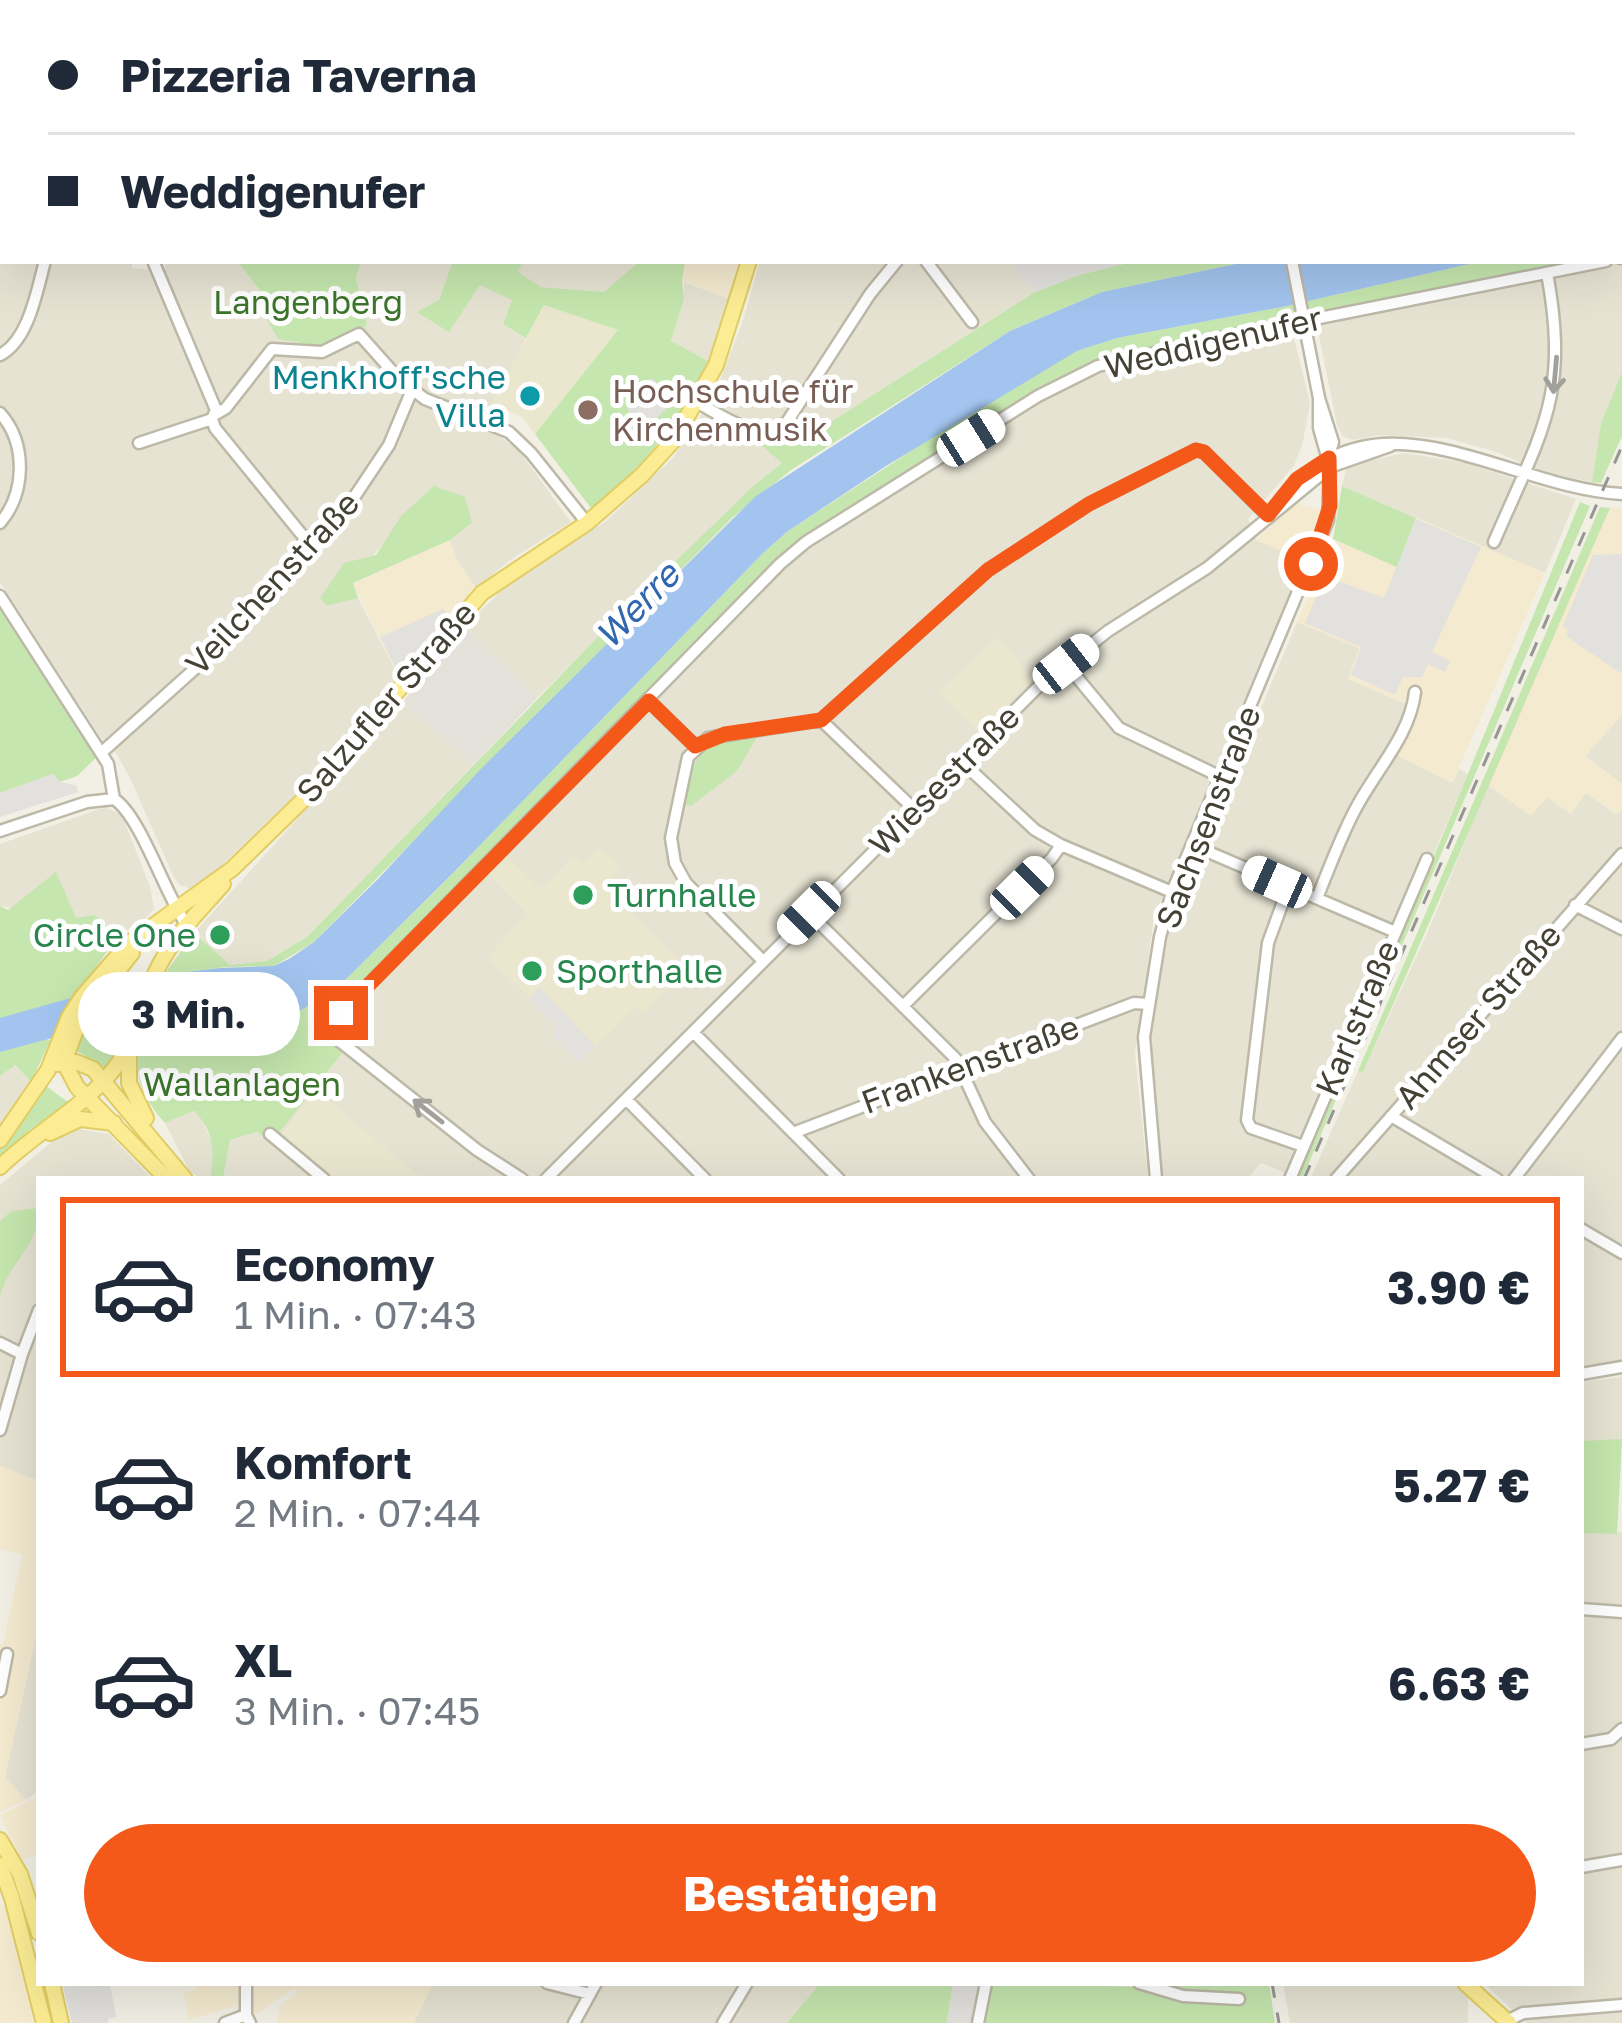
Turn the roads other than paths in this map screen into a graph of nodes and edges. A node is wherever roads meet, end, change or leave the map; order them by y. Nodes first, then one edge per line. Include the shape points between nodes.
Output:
1 (44, 264) edge
2 (154, 264) edge
3 (748, 264) edge
4 (895, 264) edge
5 (928, 264) edge
6 (1293, 264) edge
7 (1591, 264) edge
8 (1546, 273) junction
9 (1304, 317) junction
10 (972, 322) dead end
11 (0, 355) edge
12 (412, 390) junction
13 (698, 403) junction
14 (0, 413) edge
15 (214, 416) junction
16 (139, 443) dead end
17 (1330, 462) junction
18 (1523, 473) junction
19 (1622, 494) edge
20 (1268, 515) junction
21 (0, 523) edge
22 (587, 523) junction
23 (1494, 542) dead end
24 (310, 546) junction
25 (0, 596) edge
26 (1066, 664) junction
27 (1414, 692) dead end
28 (649, 701) junction
29 (821, 720) junction
30 (695, 746) junction
31 (101, 753) junction
32 (961, 761) junction
33 (1221, 777) junction
34 (114, 799) junction
35 (914, 808) junction
36 (0, 831) edge
37 (1061, 845) junction
38 (1192, 845) junction
39 (1622, 854) edge
40 (1427, 859) dead end
41 (232, 869) junction
42 (1288, 888) junction
43 (1172, 892) junction
44 (1317, 898) junction
45 (1575, 904) junction
46 (176, 909) junction
47 (809, 913) junction
48 (157, 922) junction
49 (186, 924) junction
50 (1622, 929) edge
51 (1394, 932) junction
52 (762, 960) junction
53 (1149, 1004) junction
54 (903, 1006) junction
55 (693, 1033) junction
56 (1622, 1038) edge
57 (130, 1044) junction
58 (63, 1045) junction
59 (64, 1062) junction
60 (962, 1067) junction
61 (48, 1070) junction
62 (104, 1080) junction
63 (626, 1099) junction
64 (82, 1100) junction
65 (1391, 1116) junction
66 (117, 1124) junction
67 (793, 1133) junction
68 (270, 1134) dead end
69 (0, 1140) edge
70 (1303, 1146) junction
71 (161, 1148) junction
72 (15, 1153) junction
73 (0, 1167) edge
74 (164, 1176) edge
75 (183, 1176) edge
76 (320, 1176) edge
77 (517, 1176) edge
78 (550, 1176) edge
79 (702, 1176) edge
80 (836, 1176) edge
81 (1027, 1176) edge
82 (1156, 1176) edge
83 (1291, 1176) edge
84 (1339, 1176) edge
85 (1493, 1176) edge
86 (1516, 1176) edge
87 (1584, 1231) edge
88 (1622, 1253) edge
89 (36, 1318) edge
90 (0, 1342) edge
91 (22, 1354) junction
92 (1622, 1367) edge
93 (1584, 1373) edge
94 (0, 1430) edge
95 (1584, 1610) edge
96 (1622, 1616) edge
97 (7, 1654) dead end
98 (0, 1690) edge
99 (1622, 1729) edge
100 (1584, 1744) edge
101 (0, 1840) edge
102 (1622, 1860) edge
103 (0, 1865) edge
104 (1584, 1866) edge
105 (6, 1897) edge
106 (30, 1901) junction
107 (36, 1922) edge
108 (53, 1986) edge
109 (246, 1986) edge
110 (745, 1986) edge
111 (985, 1986) edge
112 (1149, 1986) edge
113 (1468, 1986) edge
114 (593, 1988) edge
115 (1239, 1999) dead end
116 (1622, 2005) edge
117 (248, 2019) edge
118 (1508, 2022) edge
119 (44, 2023) edge
120 (61, 2023) edge
121 (225, 2023) edge
122 (574, 2023) edge
123 (723, 2023) edge
124 (978, 2023) edge

1 - 11 street via 24,327
2 - 15 street
3 - 13 main road, Salzufler Straße
4 - 13 street via 787,422 749,429
5 - 10 street
6 - 9 street
7 - 8 street, Weddigenufer
8 - 9 street, Weddigenufer
8 -> 18 street via 1556,377
9 - 17 street
9 - 28 street, Weddigenufer via 1112,362 1038,396 806,542
12 - 15 street via 359,334 329,351 272,349
12 - 22 street via 509,432
12 - 24 street, Veilchenstraße via 373,472
13 - 22 main road, Salzufler Straße via 658,459
14 - 21 street via 21,478
15 - 16 street
15 - 24 street via 215,428
17 - 18 street via 1390,446 1454,451
17 - 20 street, Wiesestraße via 1297,479
17 - 33 street, Sachsenstraße via 1322,539
18 - 19 street
18 - 23 street
20 - 26 street, Wiesestraße via 1207,568
20 - 29 street via 1196,450 1089,504 988,570
22 - 41 main road, Salzufler Straße via 465,609 345,757
24 - 31 street, Veilchenstraße via 227,640
25 - 31 street
26 - 32 street, Wiesestraße
26 - 33 street via 1119,728
27 - 44 street via 1413,709
28 - 30 street
77 -> 28 street, Weddigenufer via 331,1027
29 - 30 street
29 - 35 street
30 - 52 street via 674,822 675,863
31 - 34 street
32 - 35 street, Wiesestraße
32 - 37 street
33 - 38 street, Sachsenstraße
34 - 36 street
34 - 46 street via 129,812
35 - 47 street, Wiesestraße
37 - 43 street
37 - 54 street
38 - 42 street
38 - 43 street, Sachsenstraße
39 - 45 street, Ahmser Straße
40 - 51 street, Karlstraße
41 - 46 main road, Salzufler Straße
41 - 49 main road, Salzufler Straße
42 - 44 street
42 - 70 street via 1268,943 1246,1120
43 - 53 street, Sachsenstraße
44 - 51 street
45 - 50 street
45 - 65 street, Ahmser Straße
46 - 48 main road, Salzufler Straße
46 - 49 street
47 - 52 street, Wiesestraße
47 - 54 street
48 - 58 main road, Salzufler Straße
48 - 58 main road, Salzufler Straße via 98,978 69,1017
49 - 57 main road, Salzufler Straße via 156,972
51 - 70 street, Karlstraße
52 - 55 street, Wiesestraße
53 - 60 street, Frankenstraße
53 - 82 street, Sachsenstraße via 1144,1057
54 - 60 street
55 - 63 street, Wiesestraße
55 - 67 street
56 - 86 street
57 - 62 main road, Salzufler Straße
57 - 71 main road via 129,1083
58 - 59 main road, Salzufler Straße
58 - 61 main road
59 - 61 main road
59 - 62 main road
59 - 64 main road
60 - 67 street, Frankenstraße
60 - 81 street via 986,1122
61 - 69 main road
62 - 64 main road, Salzufler Straße
62 - 71 main road
63 - 78 street, Wiesestraße
63 - 79 street
64 - 66 main road
64 - 72 main road, Salzufler Straße
65 - 84 street, Ahmser Straße
65 - 85 street
66 - 72 main road via 69,1122
66 - 74 main road
67 - 80 street
68 - 76 street
70 - 83 street, Karlstraße
71 - 75 main road
72 - 73 main road
87 - 88 street
89 - 91 street
90 - 91 street
91 - 94 street
92 - 93 street
95 - 96 street
97 - 98 street
99 - 100 street
101 - 106 main road
102 - 104 street
103 - 105 main road
105 - 106 main road
105 - 119 main road
106 - 107 main road
108 - 120 main road
109 - 117 street
110 - 123 street
111 - 124 street
112 - 115 street
113 - 118 main road
114 - 122 street
116 - 118 street via 1523,2013
117 - 121 street

